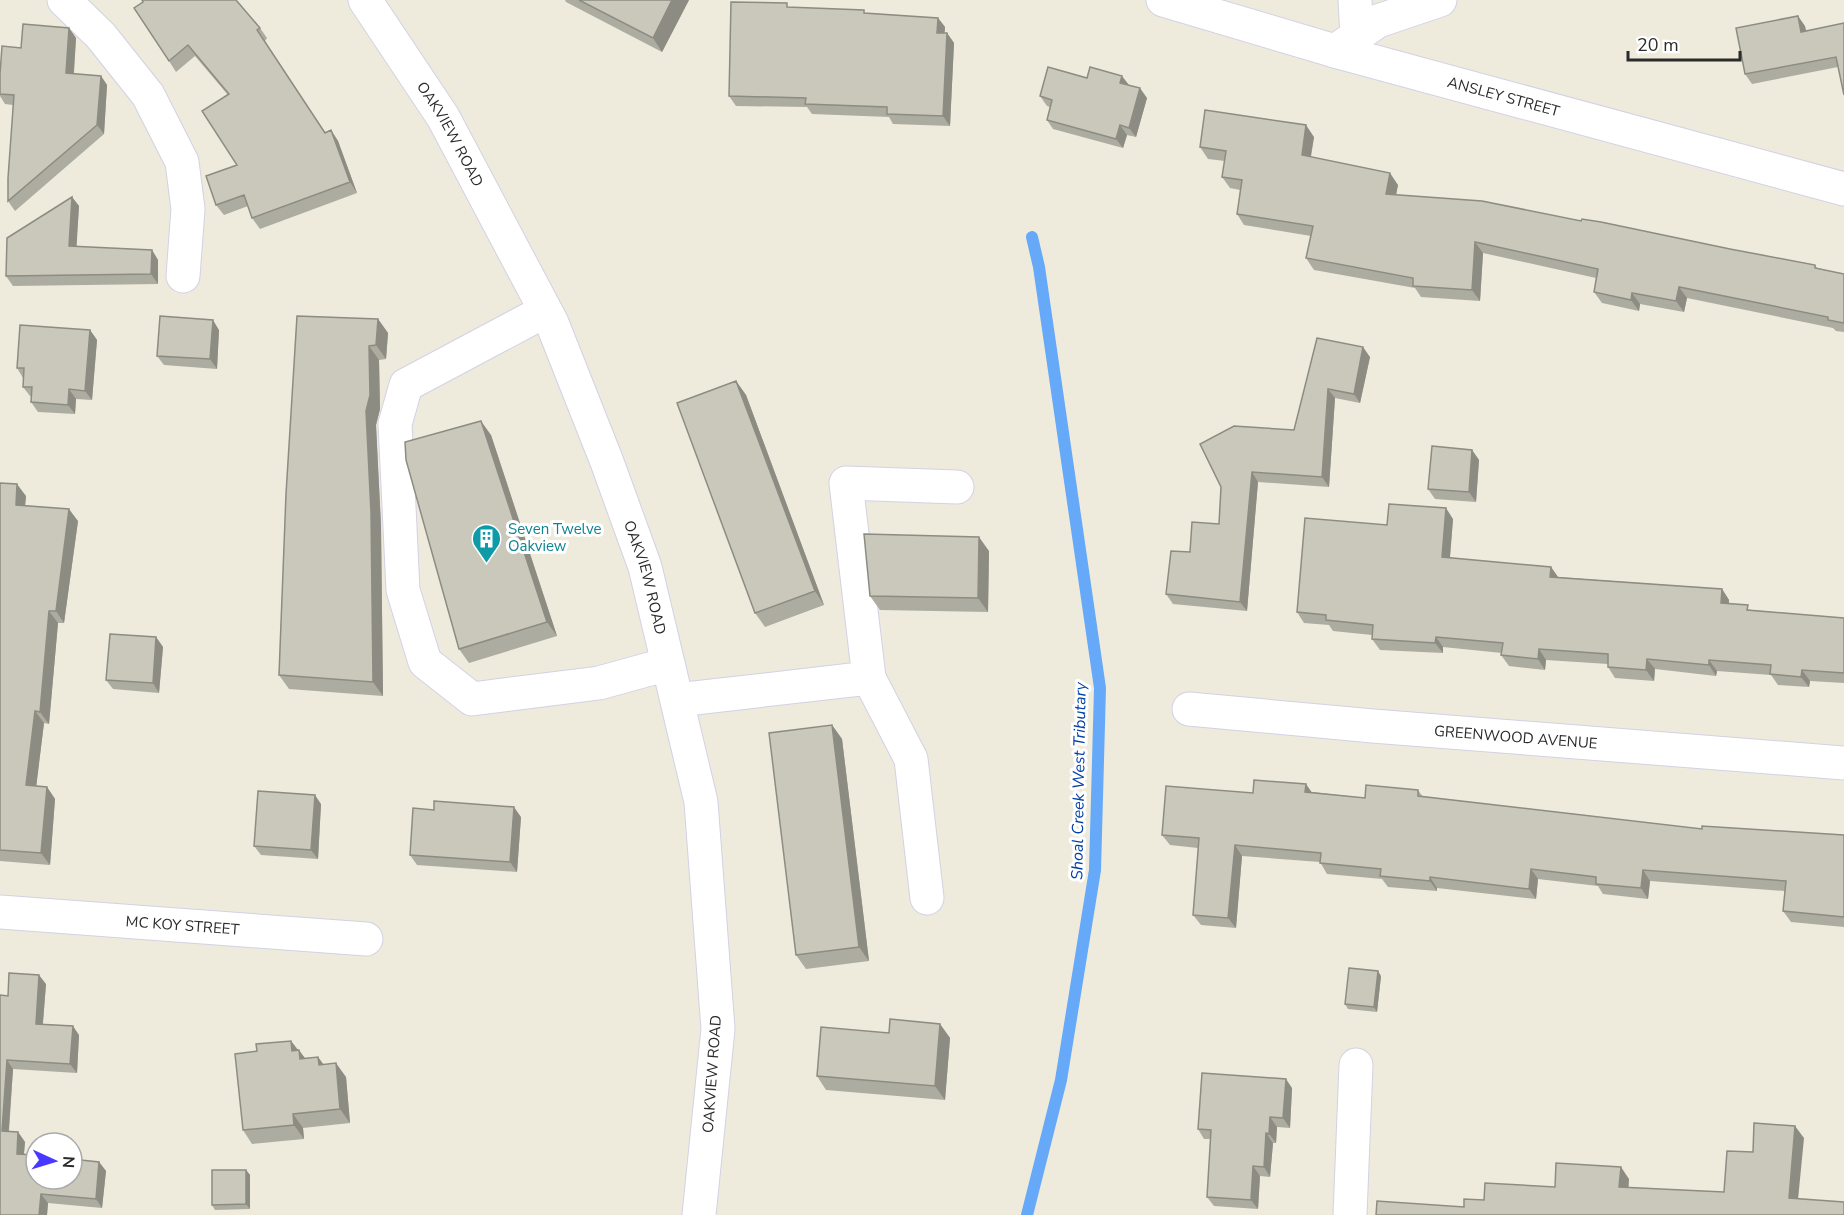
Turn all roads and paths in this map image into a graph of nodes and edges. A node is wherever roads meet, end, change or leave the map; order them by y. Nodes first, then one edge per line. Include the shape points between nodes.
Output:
1 (64, 0) edge
2 (365, 0) edge
3 (1163, 0) edge
4 (1355, 0) edge
5 (1440, 0) edge
6 (1346, 43) junction
7 (1844, 189) edge
8 (183, 276) dead end
9 (545, 311) junction
10 (957, 487) dead end
11 (668, 664) junction
12 (869, 678) junction
13 (677, 700) junction
14 (1189, 709) dead end
15 (1844, 763) edge
16 (927, 898) dead end
17 (0, 912) edge
18 (366, 939) dead end
19 (1356, 1065) dead end
20 (699, 1215) edge
21 (1350, 1215) edge

1 - 8 street via 101,36 148,95 182,162 188,209
2 - 9 street, OAKVIEW ROAD via 443,117
3 - 6 street, ANSLEY STREET
4 - 6 street
5 - 6 street via 1378,21
6 - 7 street, ANSLEY STREET
9 - 11 street, OAKVIEW ROAD via 641,556
9 - 11 street via 406,385 395,424 403,590 424,662 472,699 599,683
10 - 12 street via 846,483
11 - 13 street, OAKVIEW ROAD
12 - 13 street
12 - 16 street via 911,759
13 - 20 street, OAKVIEW ROAD via 701,802 718,1029
14 - 15 street, GREENWOOD AVENUE
17 - 18 street, MC KOY STREET
19 - 21 street

